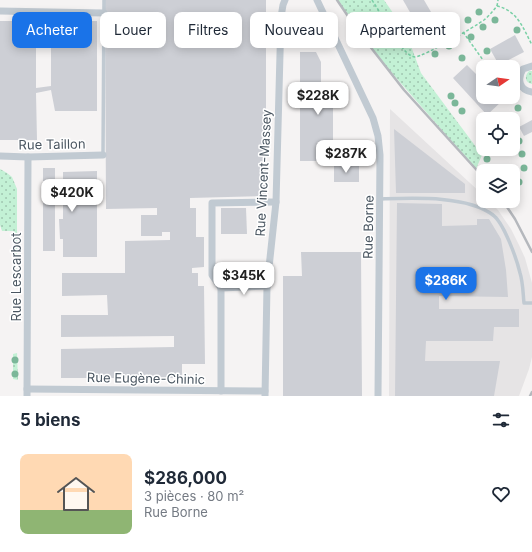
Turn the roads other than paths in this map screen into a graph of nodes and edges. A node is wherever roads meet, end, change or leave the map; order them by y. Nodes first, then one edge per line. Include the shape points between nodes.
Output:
1 (104, 0) edge
2 (285, 0) edge
3 (317, 0) edge
4 (0, 11) edge
5 (104, 12) edge
6 (100, 13) edge
7 (104, 48) edge
8 (532, 66) edge
9 (532, 92) edge
10 (103, 155) joint
11 (0, 156) edge
12 (28, 157) junction
13 (380, 199) junction
14 (276, 202) junction
15 (267, 286) junction
16 (221, 288) junction
17 (532, 303) edge
18 (220, 391) junction
19 (27, 392) edge
20 (264, 393) edge
21 (378, 396) edge

1 - 5 lane
2 - 14 street, Rue Vincent-Massey via 281,17
3 - 13 street, Rue Borne via 373,118 380,155
4 - 6 street
7 - 10 lane
8 - 9 street via 522,69 519,79 522,87
10 - 12 street, Rue Taillon
11 - 12 street, Rue Taillon
12 - 19 street, Rue Lescarbot
13 - 17 lane via 437,198 479,207 495,216 504,230 521,274 524,303
13 - 21 street, Rue Borne
14 - 15 street, Rue Vincent-Massey
14 - 16 street via 212,203 212,275
15 - 16 street
15 - 20 street, Rue Vincent-Massey
16 - 18 street
18 - 19 street, Rue Eugène-Chinic
18 - 20 street, Rue Eugène-Chinic

